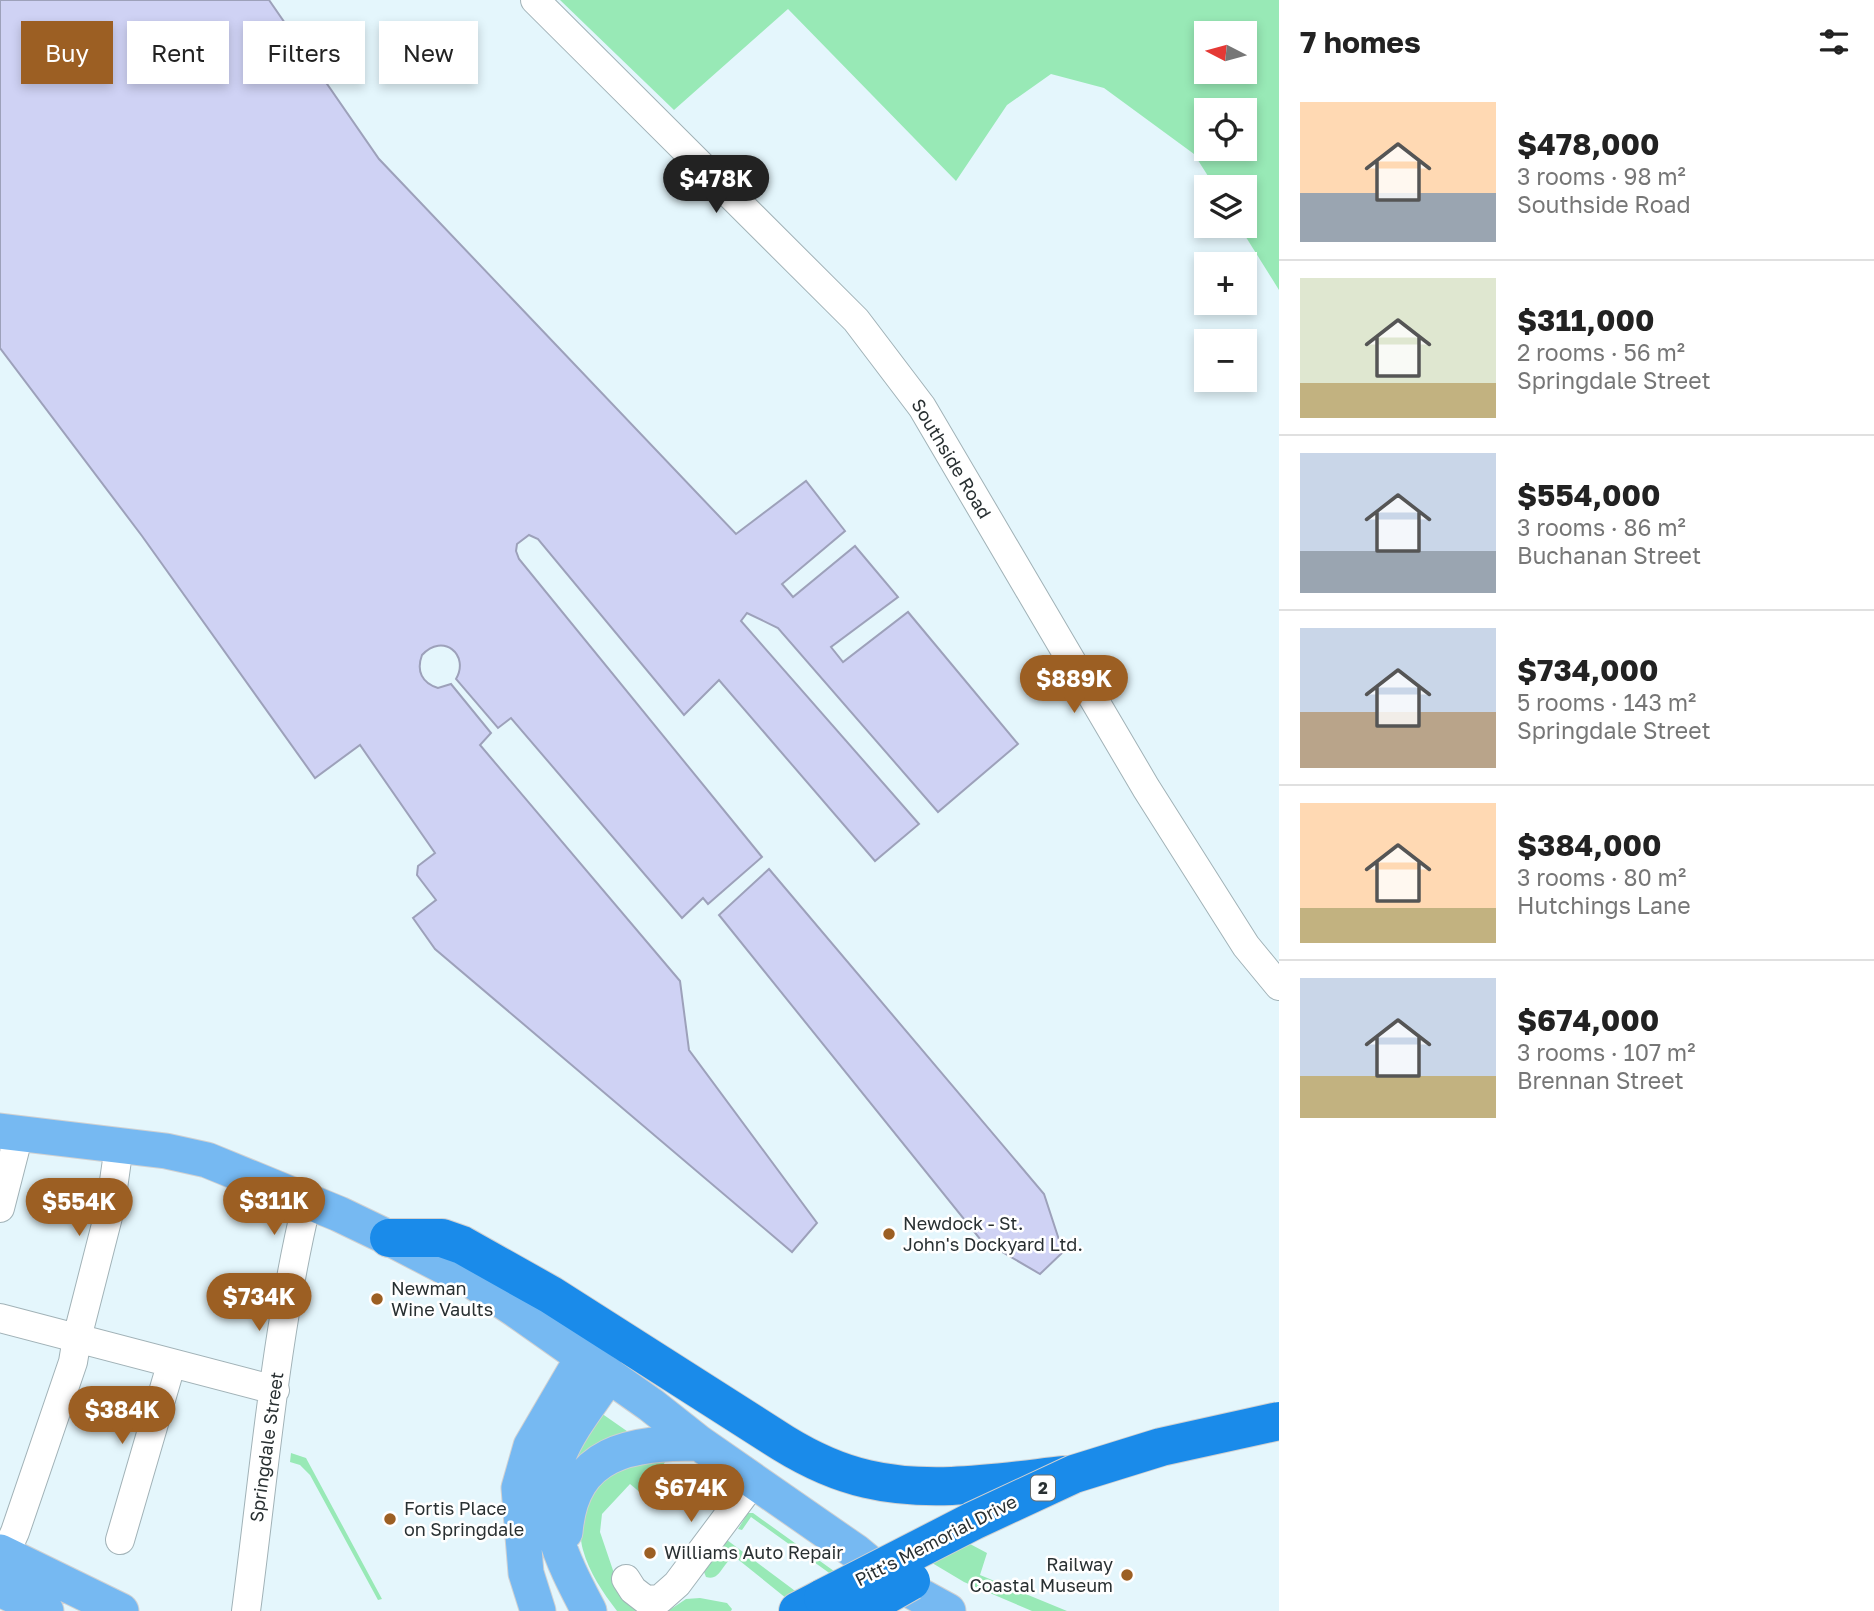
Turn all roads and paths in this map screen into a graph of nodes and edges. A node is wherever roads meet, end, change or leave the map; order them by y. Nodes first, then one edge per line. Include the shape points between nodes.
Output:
1 (536, 0) edge
2 (1279, 986) edge
3 (10, 1133) edge
4 (120, 1146) junction
5 (307, 1202) junction
6 (0, 1208) edge
7 (389, 1238) joint
8 (0, 1318) edge
9 (77, 1338) junction
10 (595, 1351) junction
11 (171, 1365) junction
12 (275, 1391) junction
13 (1279, 1421) edge
14 (699, 1443) junction
15 (1279, 1443) edge
16 (1074, 1474) junction
17 (754, 1481) junction
18 (524, 1535) junction
19 (120, 1541) dead end
20 (3, 1553) edge
21 (564, 1560) junction
22 (886, 1577) junction
23 (626, 1578) dead end
24 (0, 1589) edge
25 (46, 1611) edge
26 (121, 1611) edge
27 (246, 1611) edge
28 (538, 1611) edge
29 (559, 1611) edge
30 (589, 1611) edge
31 (798, 1611) edge
32 (858, 1611) edge
33 (864, 1611) edge
34 (948, 1611) edge

1 - 2 street, Southside Road via 856,320 922,407 1146,788 1246,946
3 - 4 main road
3 - 6 street
4 - 5 main road via 206,1160
4 - 9 street via 110,1209
5 - 7 main road
5 - 12 street, Springdale Street
7 - 10 highway via 442,1238 462,1245
8 - 9 street
9 - 11 street
9 - 20 street via 73,1362
10 - 14 main road
10 - 16 highway via 812,1460 867,1479 940,1485
10 - 18 main road via 539,1430 524,1466 519,1488
10 - 21 main road via 552,1485 550,1518
11 - 12 street
11 - 19 street
12 - 27 street, Springdale Street
13 - 16 highway, Pitt's Memorial Drive / 2, bridge via 1161,1447
14 - 17 main road
14 - 21 main road via 641,1445 590,1469 569,1503
15 - 32 highway, Pitt's Memorial Drive / 2, bridge via 1090,1490 1022,1521
16 - 31 highway, Pitt's Memorial Drive / 2, bridge
17 - 22 main road
17 - 23 street via 677,1584 660,1599 646,1600
18 - 28 main road via 526,1573
18 - 29 main road
20 - 26 main road
21 - 30 main road
22 - 33 street
22 - 34 main road
24 - 25 main road

